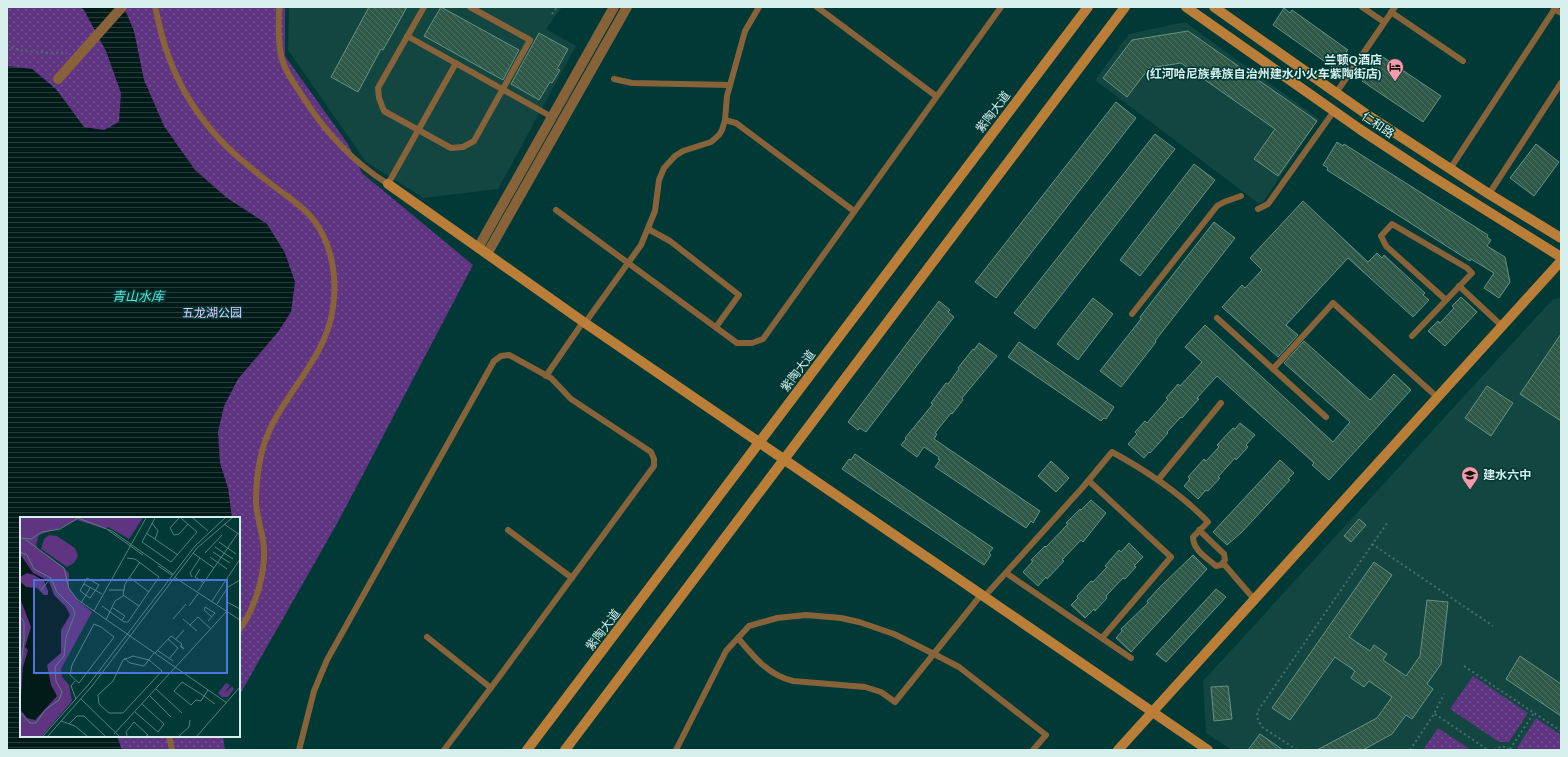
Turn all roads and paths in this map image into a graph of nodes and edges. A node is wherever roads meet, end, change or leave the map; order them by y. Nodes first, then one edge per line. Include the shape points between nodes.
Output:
1 (122, 7) edge
2 (155, 7) edge
3 (279, 7) edge
4 (424, 7) edge
5 (470, 7) edge
6 (557, 7) edge
7 (614, 7) edge
8 (627, 7) edge
9 (759, 7) edge
10 (817, 7) edge
11 (1001, 7) edge
12 (1088, 7) edge
13 (1125, 7) edge
14 (1186, 7) edge
15 (1214, 7) edge
16 (1362, 7) edge
17 (1555, 8) edge
18 (1393, 10) edge
19 (1561, 13) edge
20 (552, 14) dead end
21 (1384, 22) junction
22 (408, 36) junction
23 (7, 45) edge
24 (80, 54) junction
25 (1462, 61) dead end
26 (456, 63) junction
27 (58, 79) dead end
28 (614, 79) dead end
29 (1561, 83) edge
30 (730, 85) junction
31 (503, 89) junction
32 (1336, 93) junction
33 (936, 96) junction
34 (1334, 112) junction
35 (552, 117) junction
36 (725, 120) junction
37 (418, 130) junction
38 (1450, 169) junction
39 (388, 184) junction
40 (1489, 194) junction
41 (1241, 196) dead end
42 (1258, 209) dead end
43 (556, 210) dead end
44 (854, 211) junction
45 (648, 229) junction
46 (1561, 238) edge
47 (478, 248) junction
48 (487, 254) junction
49 (1561, 257) edge
50 (1561, 261) edge
51 (628, 263) junction
52 (1459, 286) junction
53 (1446, 300) junction
54 (1132, 314) dead end
55 (1217, 318) dead end
56 (584, 322) junction
57 (1502, 326) junction
58 (716, 327) junction
59 (1412, 336) dead end
60 (1273, 369) junction
61 (546, 376) junction
62 (1437, 397) junction
63 (1221, 403) dead end
64 (1326, 417) dead end
65 (760, 443) junction
66 (784, 460) junction
67 (1158, 480) junction
68 (1089, 481) junction
69 (1387, 522) dead end
70 (508, 530) dead end
71 (1200, 530) junction
72 (1372, 544) junction
73 (1223, 563) junction
74 (1006, 573) junction
75 (572, 578) junction
76 (983, 596) junction
77 (1254, 599) junction
78 (1493, 626) dead end
79 (240, 629) edge
80 (427, 637) dead end
81 (738, 638) junction
82 (1102, 638) junction
83 (934, 654) junction
84 (1131, 658) dead end
85 (1464, 666) dead end
86 (491, 688) junction
87 (1444, 694) dead end
88 (1152, 712) junction
89 (1534, 713) junction
90 (1434, 714) junction
91 (1561, 731) edge
92 (169, 737) edge
93 (1510, 749) edge
94 (172, 750) edge
95 (299, 750) edge
96 (444, 750) edge
97 (528, 750) edge
98 (565, 750) edge
99 (676, 750) edge
100 (1033, 750) edge
101 (1118, 750) edge
102 (1208, 750) edge
103 (1297, 750) edge
104 (1410, 750) edge
105 (1488, 750) edge
106 (1494, 750) edge

1 - 24 street
2 - 79 lane via 168,55 189,100 213,132 246,165 302,208 319,227 330,251 334,278 333,308 325,337 312,364 270,427 260,460 256,504 264,548 263,573 247,620
3 - 39 lane via 280,51 287,72 332,138 360,165
4 - 22 lane
5 - 31 lane via 530,40
6 - 20 path
7 - 35 street
8 - 48 street
9 - 30 lane via 745,31
10 - 33 lane
11 - 33 lane
12 - 65 main road, 紫陶大道
13 - 66 main road
14 - 34 main road, 仁和路
15 - 32 main road, 仁和路
16 - 21 lane
17 - 19 lane
17 - 38 lane
18 - 21 lane
18 - 25 lane
21 - 32 lane
22 - 26 lane
22 - 37 lane via 378,88 378,94 384,111
23 - 24 path via 27,51
24 - 27 street
26 - 31 lane
26 - 37 lane
28 - 30 lane via 632,83
29 - 40 lane
30 - 36 lane
31 - 35 lane
31 - 37 lane via 474,141 468,144 451,148
32 - 38 main road, 仁和路
33 - 44 lane
34 - 42 lane via 1268,204
34 - 49 main road, 仁和路
35 - 47 street
36 - 44 lane via 736,123
36 - 45 lane via 722,130 715,139 683,151 664,168 659,180 655,211
37 - 39 lane
38 - 40 main road, 仁和路
39 - 47 main road
40 - 46 main road, 仁和路
41 - 54 lane via 1217,206
43 - 51 lane
44 - 58 lane via 763,339 752,343 737,343
45 - 51 lane via 641,245
45 - 58 lane via 670,241 739,294
47 - 48 main road
48 - 56 main road
50 - 57 main road
51 - 56 lane
51 - 58 lane
52 - 53 lane
52 - 53 lane via 1472,273 1467,268 1392,224 1381,236 1386,246
52 - 57 lane
53 - 59 lane
55 - 60 lane
56 - 61 lane
56 - 65 main road
57 - 62 main road
60 - 62 lane via 1333,303
60 - 64 lane
61 - 75 lane via 571,399 651,452 654,459 654,466
61 - 95 lane via 509,355 501,356 494,361 327,660 314,691
62 - 77 main road
63 - 67 lane
65 - 66 main road
65 - 97 main road, 紫陶大道
66 - 76 main road
66 - 98 main road
67 - 68 lane via 1112,452
67 - 71 lane via 1208,522
68 - 74 lane
68 - 82 lane via 1170,557
69 - 72 path
70 - 75 lane
71 - 73 lane via 1224,554
71 - 73 lane via 1193,537 1196,548 1216,566
72 - 78 path
72 - 103 path via 1257,712 1262,727
73 - 77 lane
74 - 76 lane
74 - 82 lane
75 - 86 lane
76 - 83 lane
76 - 88 main road
77 - 88 main road
80 - 86 lane
81 - 83 lane via 749,626 763,621 790,616 822,616 847,619 877,628
81 - 83 lane via 760,664 784,678 865,687 881,692 895,702
81 - 99 lane via 726,651
82 - 84 lane
83 - 100 lane via 959,667 1046,736
85 - 89 path
86 - 96 lane
87 - 90 path
88 - 101 main road
88 - 102 main road
89 - 91 path
89 - 93 path
90 - 104 path
90 - 105 path
92 - 94 lane
93 - 106 path via 1502,746

